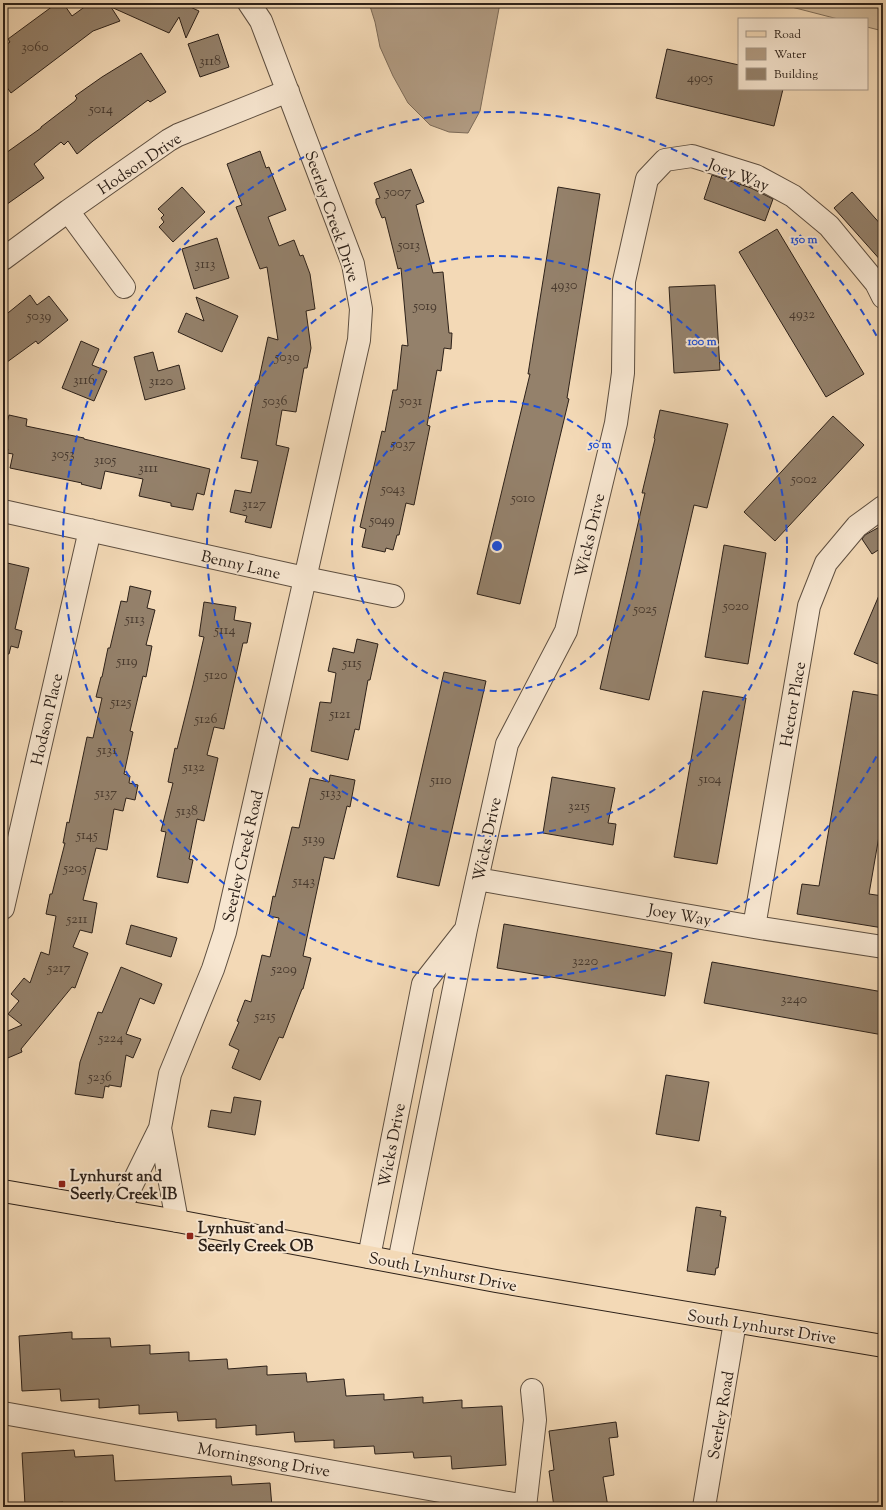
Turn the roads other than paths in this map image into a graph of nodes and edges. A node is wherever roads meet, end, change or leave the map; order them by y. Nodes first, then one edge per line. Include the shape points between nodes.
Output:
1 (249, 3) edge
2 (288, 91) junction
3 (692, 156) joint
4 (68, 211) junction
5 (3, 259) edge
6 (124, 287) dead end
7 (883, 297) edge
8 (883, 507) edge
9 (3, 511) edge
10 (90, 530) junction
11 (305, 578) junction
12 (393, 596) dead end
13 (477, 879) junction
14 (3, 908) edge
15 (754, 927) junction
16 (466, 929) junction
17 (883, 947) edge
18 (160, 1128) junction
19 (3, 1191) edge
20 (119, 1210) junction
21 (177, 1221) junction
22 (369, 1257) junction
23 (399, 1262) junction
24 (735, 1322) junction
25 (883, 1346) edge
26 (532, 1390) dead end
27 (3, 1413) edge
28 (525, 1506) edge
29 (704, 1507) edge

1 - 2 street, Seerley Creek Drive via 261,21
2 - 4 street, Hodson Drive via 178,135
2 - 11 street, Seerley Creek Drive via 353,264 361,309 357,351
3 - 7 street, Joey Way via 756,176 793,196 829,226 876,283
3 - 13 street, Wicks Drive via 665,160 647,179 624,281 623,373 616,423 568,623 507,744
4 - 5 street, Hodson Drive
4 - 6 street
8 - 15 street, Hector Place via 857,526 826,563 809,606
9 - 10 street, Benny Lane
10 - 11 street, Benny Lane
10 - 14 street, Hodson Place
11 - 12 street, Benny Lane
11 - 18 street, Seerley Creek Road via 224,932 213,969 170,1074
13 - 15 street, Joey Way
13 - 16 street, Wicks Drive
15 - 17 street, Joey Way
16 - 22 street, Wicks Drive via 423,984
16 - 23 street, Wicks Drive
18 - 20 street, Seerley Creek Road
18 - 21 street, Seerley Creek Road
19 - 20 main road, South Lynhurst Drive
20 - 21 main road, South Lynhurst Drive
21 - 22 main road, South Lynhurst Drive
22 - 23 main road, South Lynhurst Drive
23 - 24 main road, South Lynhurst Drive via 496,1282
24 - 25 main road, South Lynhurst Drive
24 - 29 street, Seerley Road
26 - 28 street via 535,1420
27 - 28 street, Morningsong Drive

